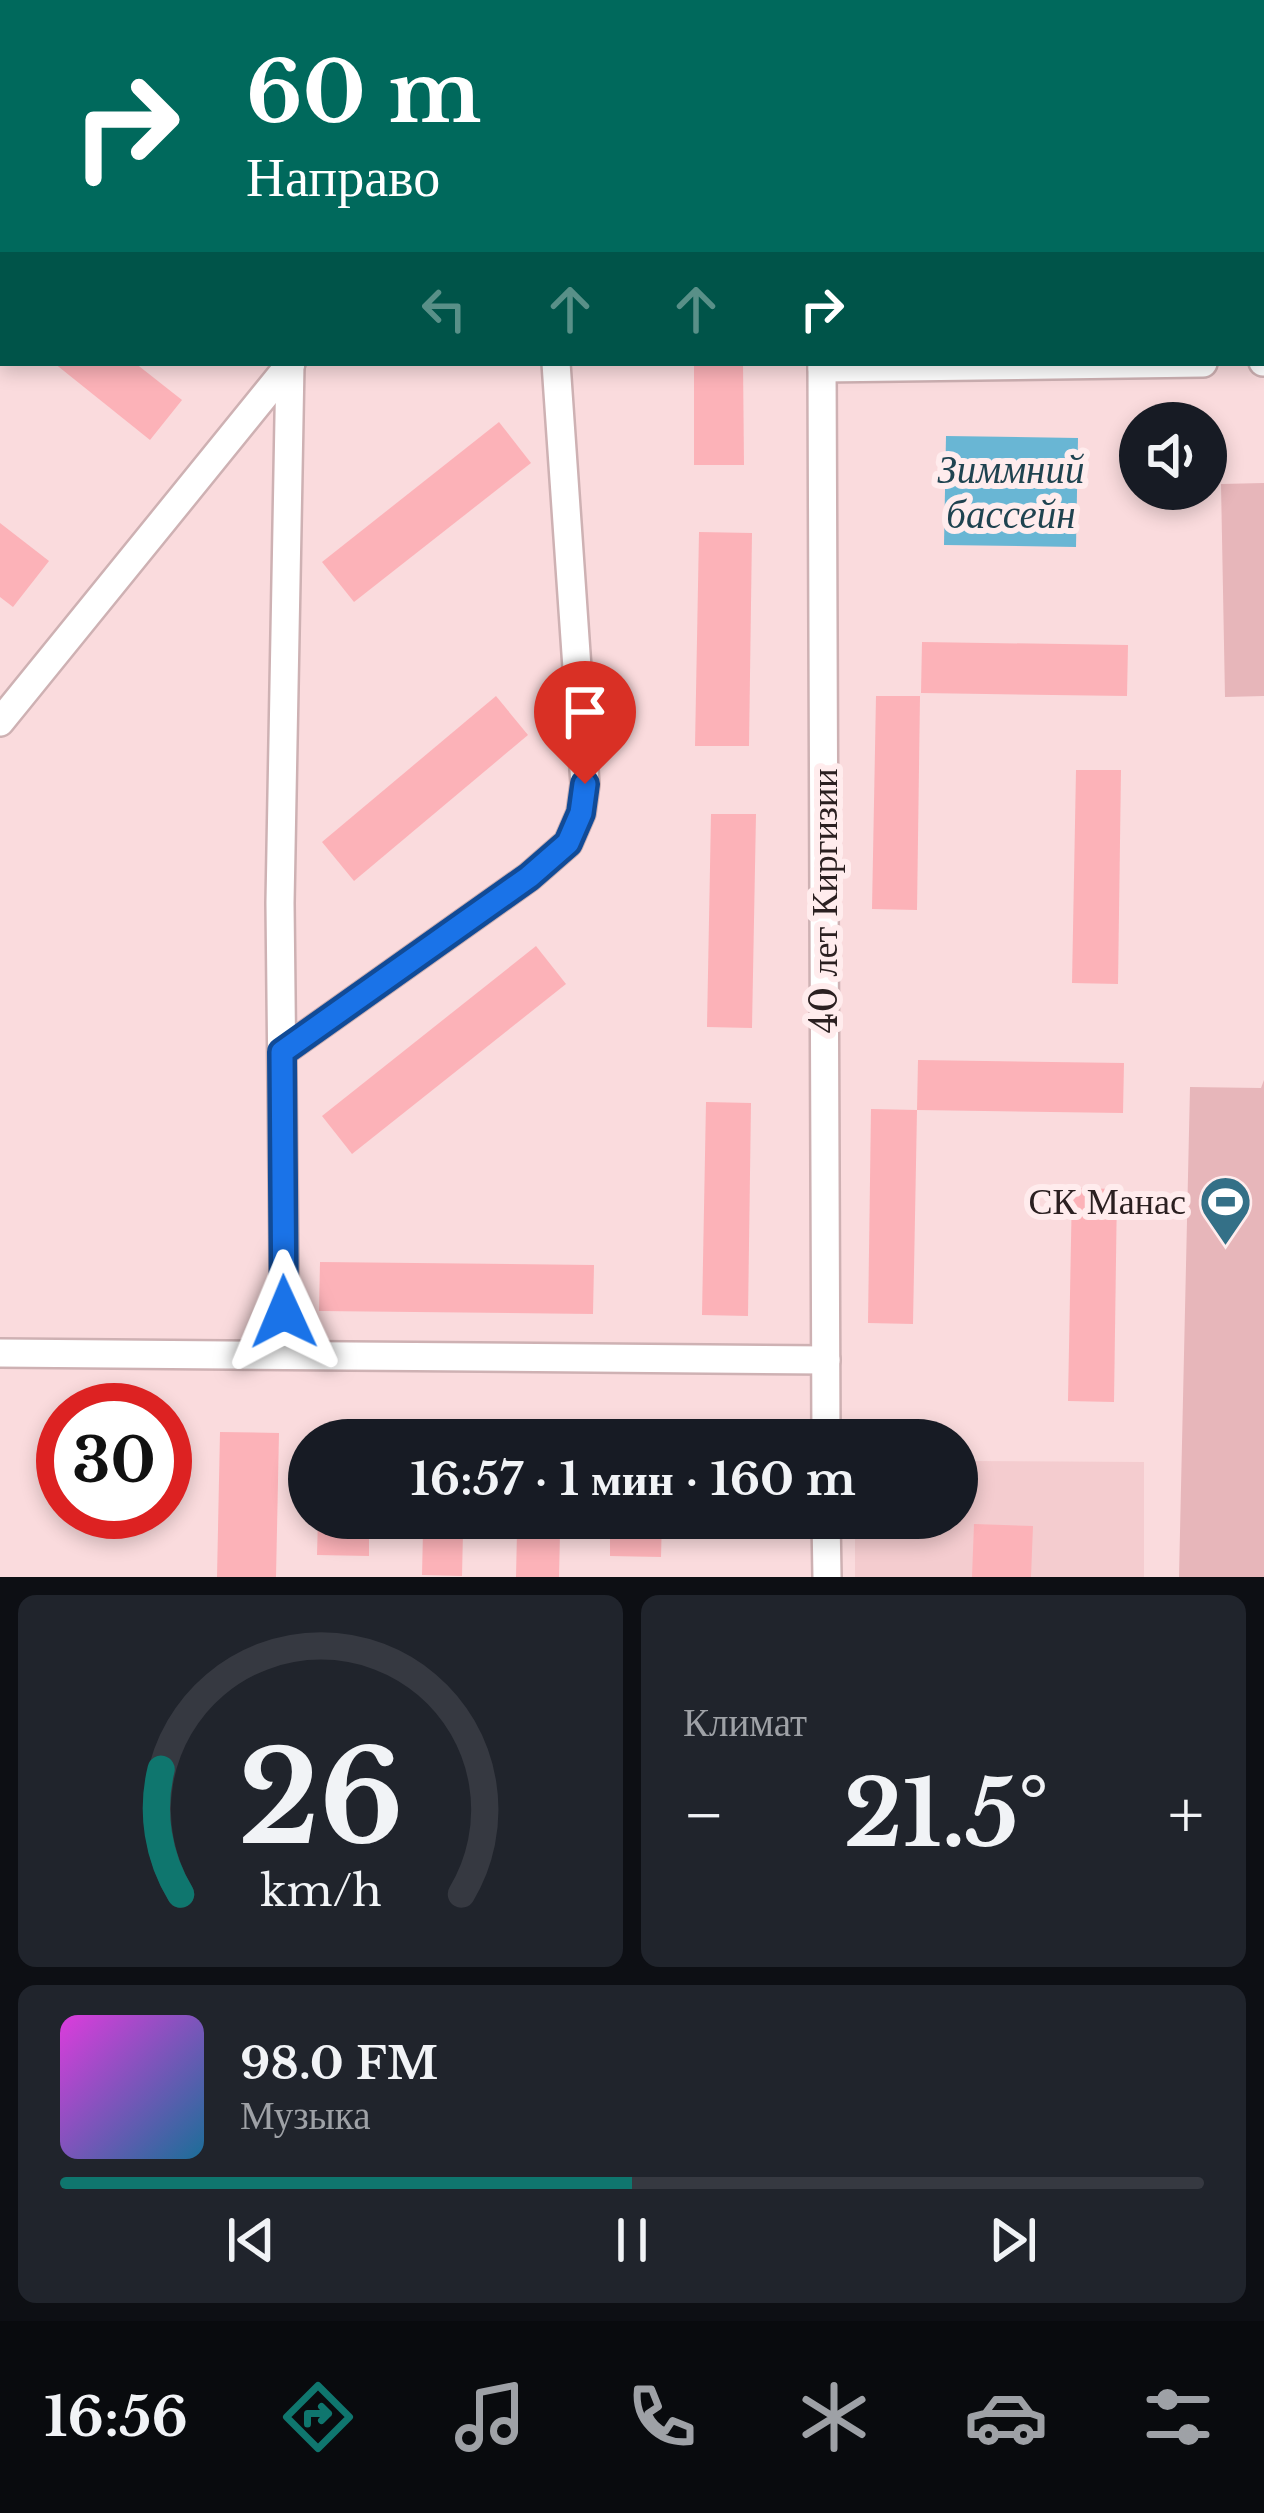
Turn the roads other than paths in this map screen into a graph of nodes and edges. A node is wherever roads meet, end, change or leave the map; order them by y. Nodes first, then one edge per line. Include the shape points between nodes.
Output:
1 (288, 366) edge
2 (290, 366) edge
3 (556, 366) edge
4 (822, 366) edge
5 (0, 722) edge
6 (282, 1052) junction
7 (0, 1353) edge
8 (285, 1355) junction
9 (826, 1360) junction
10 (826, 1419) edge
11 (826, 1539) edge
12 (827, 1577) edge

1 - 5 street
2 - 6 street
3 - 6 street via 581,813 568,843 529,877
4 - 9 street, 40 лет Киргизии
6 - 8 street
7 - 8 street
8 - 9 street
9 - 10 street, 40 лет Киргизии
11 - 12 street

